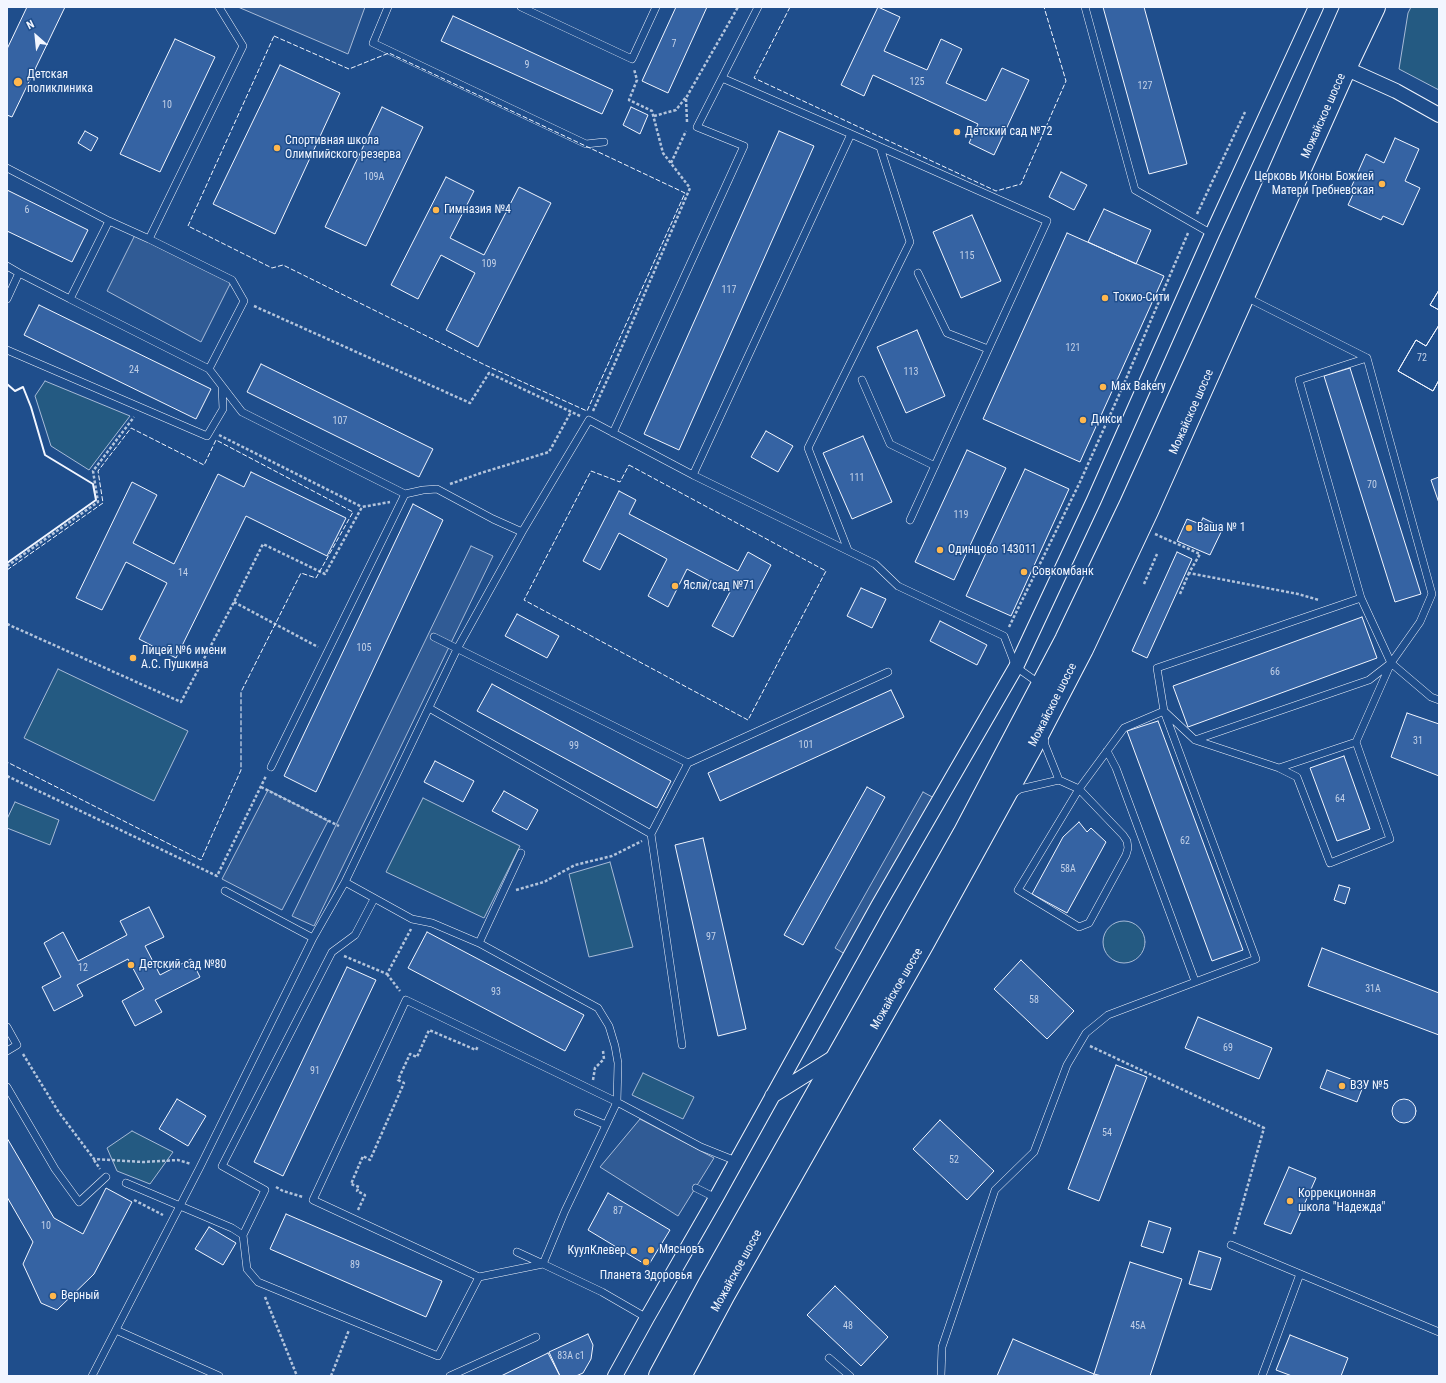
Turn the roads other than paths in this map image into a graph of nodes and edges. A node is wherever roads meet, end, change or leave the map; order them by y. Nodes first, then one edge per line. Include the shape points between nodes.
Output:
1 (219, 7) edge
2 (388, 7) edge
3 (521, 7) edge
4 (656, 7) edge
5 (758, 7) edge
6 (1085, 7) edge
7 (1316, 7) edge
8 (1352, 7) edge
9 (1374, 7) edge
10 (1345, 68) junction
11 (722, 78) junction
12 (1439, 115) edge
13 (851, 134) junction
14 (604, 142) dead end
15 (880, 147) junction
16 (7, 168) edge
17 (109, 221) junction
18 (1212, 234) junction
19 (150, 239) junction
20 (7, 266) edge
21 (19, 273) junction
22 (918, 273) dead end
23 (1244, 296) junction
24 (7, 298) edge
25 (70, 299) junction
26 (988, 349) junction
27 (7, 350) edge
28 (1367, 358) junction
29 (209, 369) junction
30 (862, 380) dead end
31 (222, 386) junction
32 (613, 433) junction
33 (935, 466) junction
34 (692, 475) junction
35 (404, 497) junction
36 (910, 520) dead end
37 (522, 532) junction
38 (848, 550) junction
39 (1361, 598) junction
40 (434, 637) dead end
41 (457, 649) junction
42 (1391, 663) junction
43 (1016, 667) junction
44 (888, 672) dead end
45 (1042, 685) junction
46 (1439, 700) edge
47 (429, 708) junction
48 (1164, 711) junction
49 (1042, 726) junction
50 (1195, 740) junction
51 (1356, 742) junction
52 (1107, 751) junction
53 (688, 763) junction
54 (271, 767) road end
55 (1279, 768) junction
56 (1059, 780) junction
57 (1079, 789) junction
58 (1000, 804) junction
59 (651, 835) junction
60 (521, 853) dead end
61 (345, 882) junction
62 (225, 891) dead end
63 (374, 899) junction
64 (313, 938) junction
65 (478, 943) junction
66 (1196, 981) junction
67 (7, 1027) edge
68 (682, 1045) dead end
69 (7, 1052) edge
70 (840, 1054) junction
71 (7, 1087) edge
72 (772, 1097) junction
73 (617, 1102) junction
74 (578, 1113) dead end
75 (606, 1125) junction
76 (736, 1161) junction
77 (106, 1177) dead end
78 (126, 1184) dead end
79 (696, 1188) dead end
80 (716, 1198) junction
81 (180, 1206) junction
82 (243, 1235) junction
83 (1231, 1245) road end
84 (517, 1252) dead end
85 (543, 1264) junction
86 (1300, 1274) junction
87 (479, 1276) junction
88 (647, 1318) junction
89 (116, 1330) junction
90 (1439, 1332) edge
91 (536, 1337) dead end
92 (830, 1358) dead end
93 (92, 1376) edge
94 (219, 1376) edge
95 (450, 1376) edge
96 (615, 1376) edge
97 (660, 1376) edge
98 (680, 1376) edge
99 (850, 1376) edge
100 (941, 1376) edge
101 (1262, 1376) edge

1 - 19 lane via 243,46
2 - 14 lane via 373,43 586,144
3 - 4 lane via 632,59
5 - 11 lane
6 - 18 lane via 1135,190
7 - 18 street
8 - 45 main road, Можайское шоссе via 1144,476
9 - 10 main road, Можайское шоссе
10 - 12 street via 1396,91
10 - 23 main road, Можайское шоссе
11 - 13 lane
11 - 32 lane via 697,127 744,146
13 - 15 lane
13 - 34 lane
15 - 26 lane via 1047,221
15 - 38 lane via 910,242 808,448
16 - 17 lane
17 - 19 lane
17 - 25 lane
18 - 43 street via 1094,500
19 - 29 lane via 232,280 244,301
20 - 21 lane
21 - 24 lane
21 - 25 lane
22 - 26 lane via 947,333
23 - 28 lane
23 - 49 main road, Можайское шоссе via 1147,511 1082,649
25 - 29 lane
26 - 33 lane
27 - 31 lane via 207,436 223,409
28 - 39 lane via 1299,380
28 - 42 lane via 1432,594 1420,622
29 - 31 lane
30 - 33 lane via 890,444
31 - 35 lane via 242,412
32 - 34 lane
32 - 37 lane via 589,420
33 - 36 lane
34 - 38 lane
35 - 37 lane via 423,490 437,489
35 - 54 lane
37 - 41 lane
38 - 43 lane via 875,564 898,586 1004,636
39 - 42 lane
39 - 48 lane via 1157,668
40 - 41 lane
41 - 47 lane
41 - 53 lane
42 - 46 lane via 1431,697
42 - 50 lane via 1369,680
42 - 51 lane
43 - 45 lane
43 - 72 street via 878,906
44 - 53 lane
45 - 70 main road, Можайское шоссе via 964,834
47 - 59 lane
47 - 61 lane
48 - 50 lane
48 - 52 lane via 1124,728
48 - 66 lane via 1256,959
49 - 56 lane via 1045,745
49 - 58 main road, Можайское шоссе
50 - 55 lane
51 - 55 lane
51 - 55 lane via 1390,839 1330,863 1297,777
52 - 57 lane
52 - 66 lane via 1116,768
53 - 59 lane
56 - 57 lane
56 - 58 lane via 1020,789
57 - 57 lane via 1018,890 1079,927 1089,923 1128,848 1123,835
58 - 98 main road, Можайское шоссе
59 - 68 lane
60 - 65 lane
61 - 63 lane
61 - 64 lane
62 - 64 lane
63 - 65 lane via 412,919 432,922
63 - 82 lane via 355,935 332,952 222,1166 265,1190
64 - 81 lane
65 - 73 lane via 598,1008 609,1026 615,1046 618,1063
66 - 100 lane via 1108,1015 1086,1033 1067,1065 1034,1152 995,1190 942,1347
67 - 69 lane via 18,1045
70 - 72 street
70 - 97 main road, Можайское шоссе
71 - 77 lane via 55,1169 79,1202
72 - 76 street
73 - 75 lane
73 - 76 lane via 701,1147
73 - 87 lane via 406,1000 313,1200
74 - 75 lane
75 - 85 lane via 565,1210
76 - 80 street
78 - 81 lane
79 - 80 lane
80 - 88 street
81 - 82 lane
81 - 89 lane
82 - 87 lane via 247,1269 258,1282 438,1356
83 - 86 lane
84 - 85 lane
85 - 87 lane
85 - 88 lane via 602,1292
86 - 90 lane
86 - 101 lane
88 - 96 street
89 - 93 lane
89 - 94 lane
91 - 95 lane
92 - 99 lane

